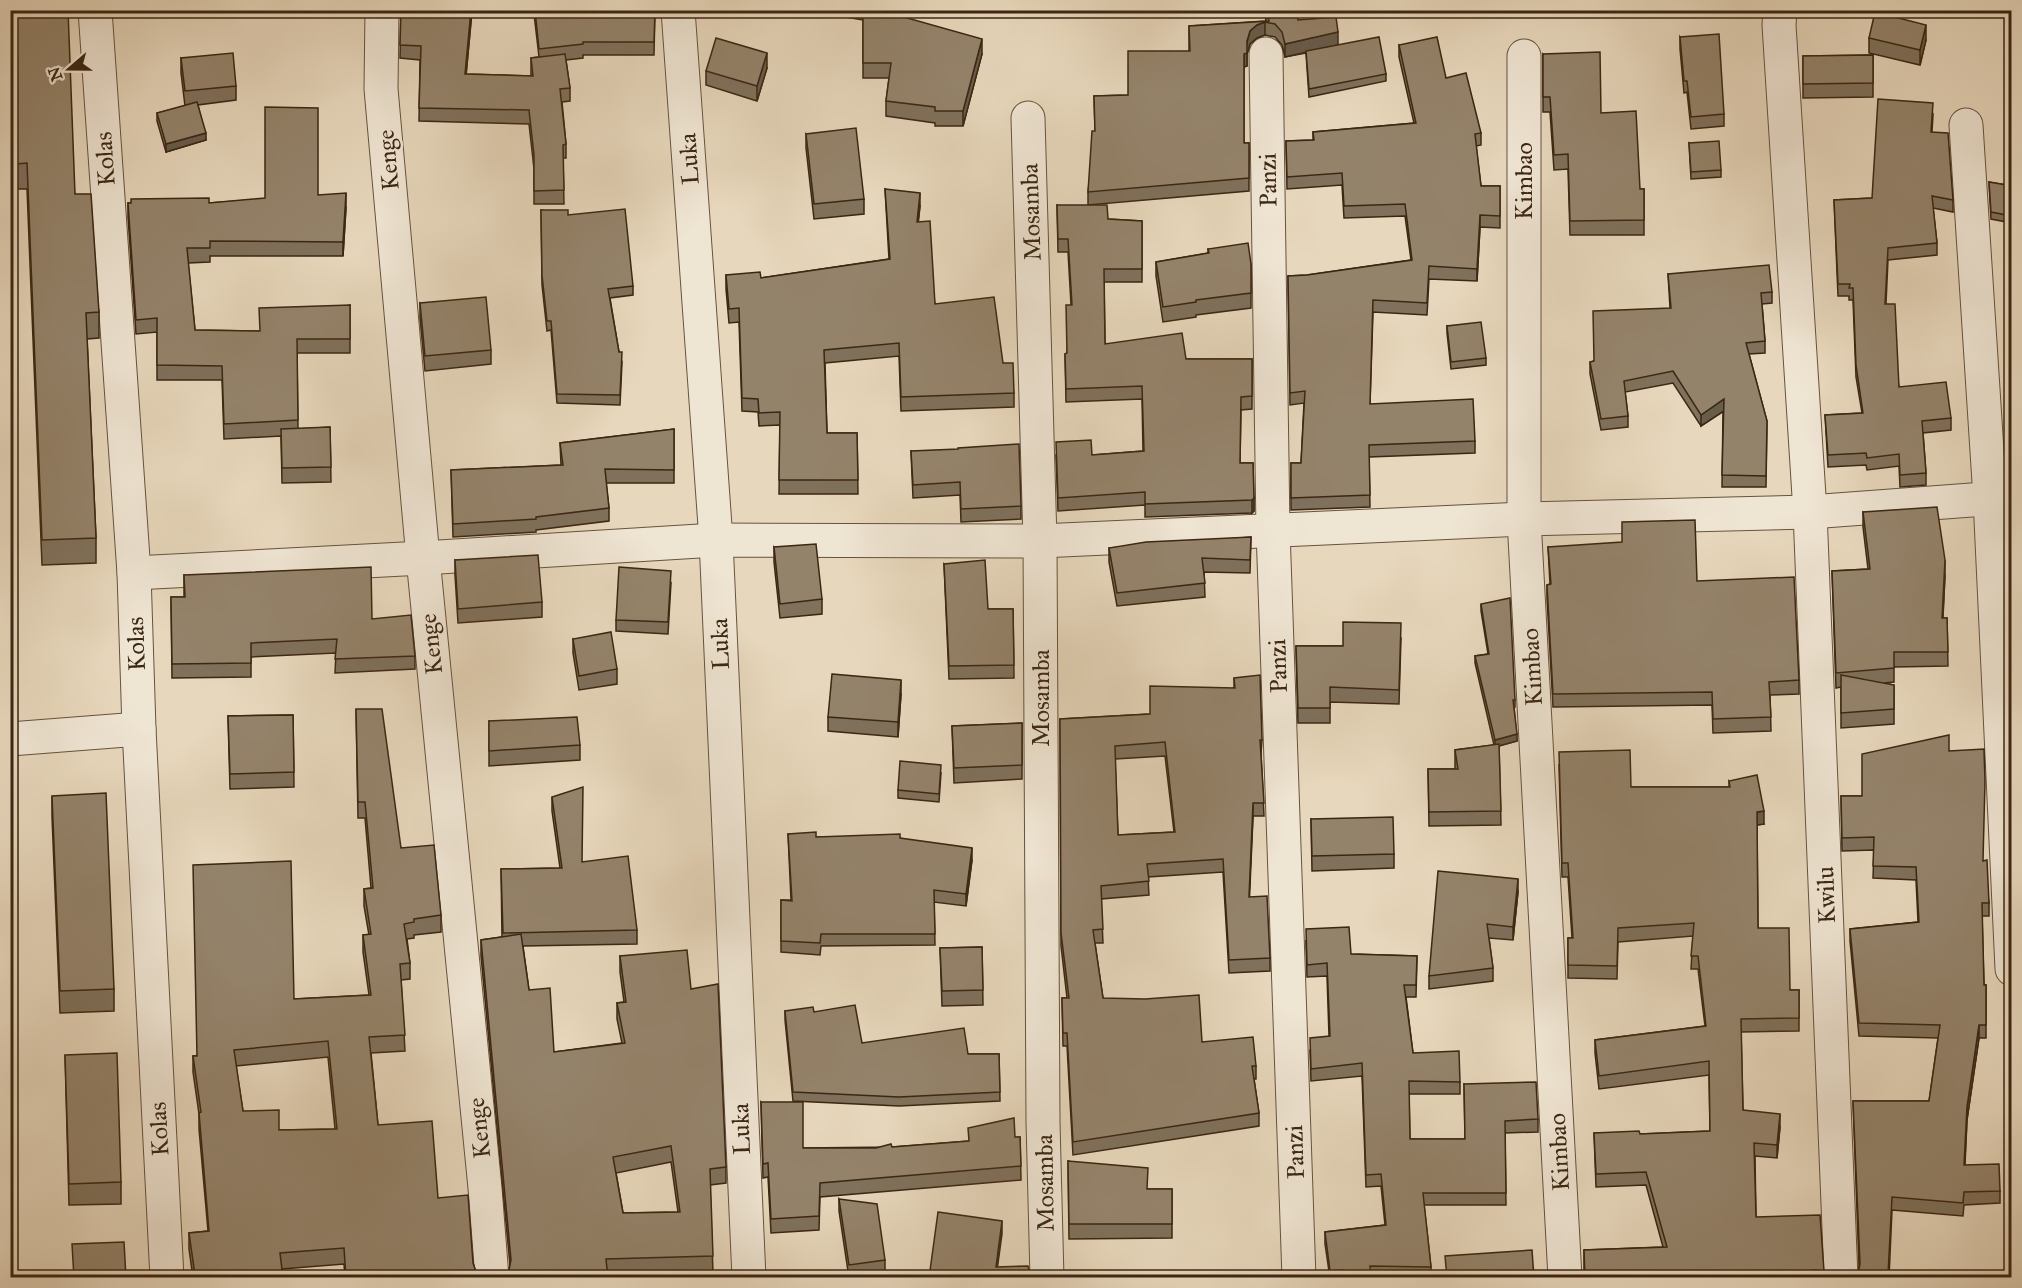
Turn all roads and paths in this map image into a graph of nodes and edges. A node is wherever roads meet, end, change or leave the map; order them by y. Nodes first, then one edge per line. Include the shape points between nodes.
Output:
1 (95, 10) edge
2 (382, 10) edge
3 (678, 10) edge
4 (1780, 10) edge
5 (1266, 54) dead end
6 (1524, 56) dead end
7 (1028, 118) dead end
8 (1966, 125) dead end
9 (2001, 498) edge
10 (1810, 512) junction
11 (1524, 519) junction
12 (1274, 530) junction
13 (716, 540) junction
14 (1040, 541) junction
15 (423, 558) junction
16 (134, 573) junction
17 (138, 729) junction
18 (10, 739) edge
19 (2012, 969) edge
20 (167, 1278) edge
21 (492, 1278) edge
22 (749, 1278) edge
23 (1047, 1278) edge
24 (1299, 1278) edge
25 (1565, 1278) edge
26 (1841, 1278) edge

1 - 16 street, Kolas
2 - 15 street, Kenge via 381,88
3 - 13 street, Luka
4 - 10 street, Kwilu
5 - 12 street, Panzi
6 - 11 street, Kimbao
7 - 14 street, Mosamba
8 - 9 street
9 - 10 street
9 - 19 street
10 - 11 street
10 - 26 street, Kwilu
11 - 12 street
11 - 25 street, Kimbao
12 - 14 street
12 - 24 street, Panzi
13 - 14 street
13 - 15 street
13 - 22 street, Luka
14 - 23 street, Mosamba
15 - 16 street
15 - 21 street, Kenge
16 - 17 street, Kolas
17 - 18 street
17 - 20 street, Kolas

